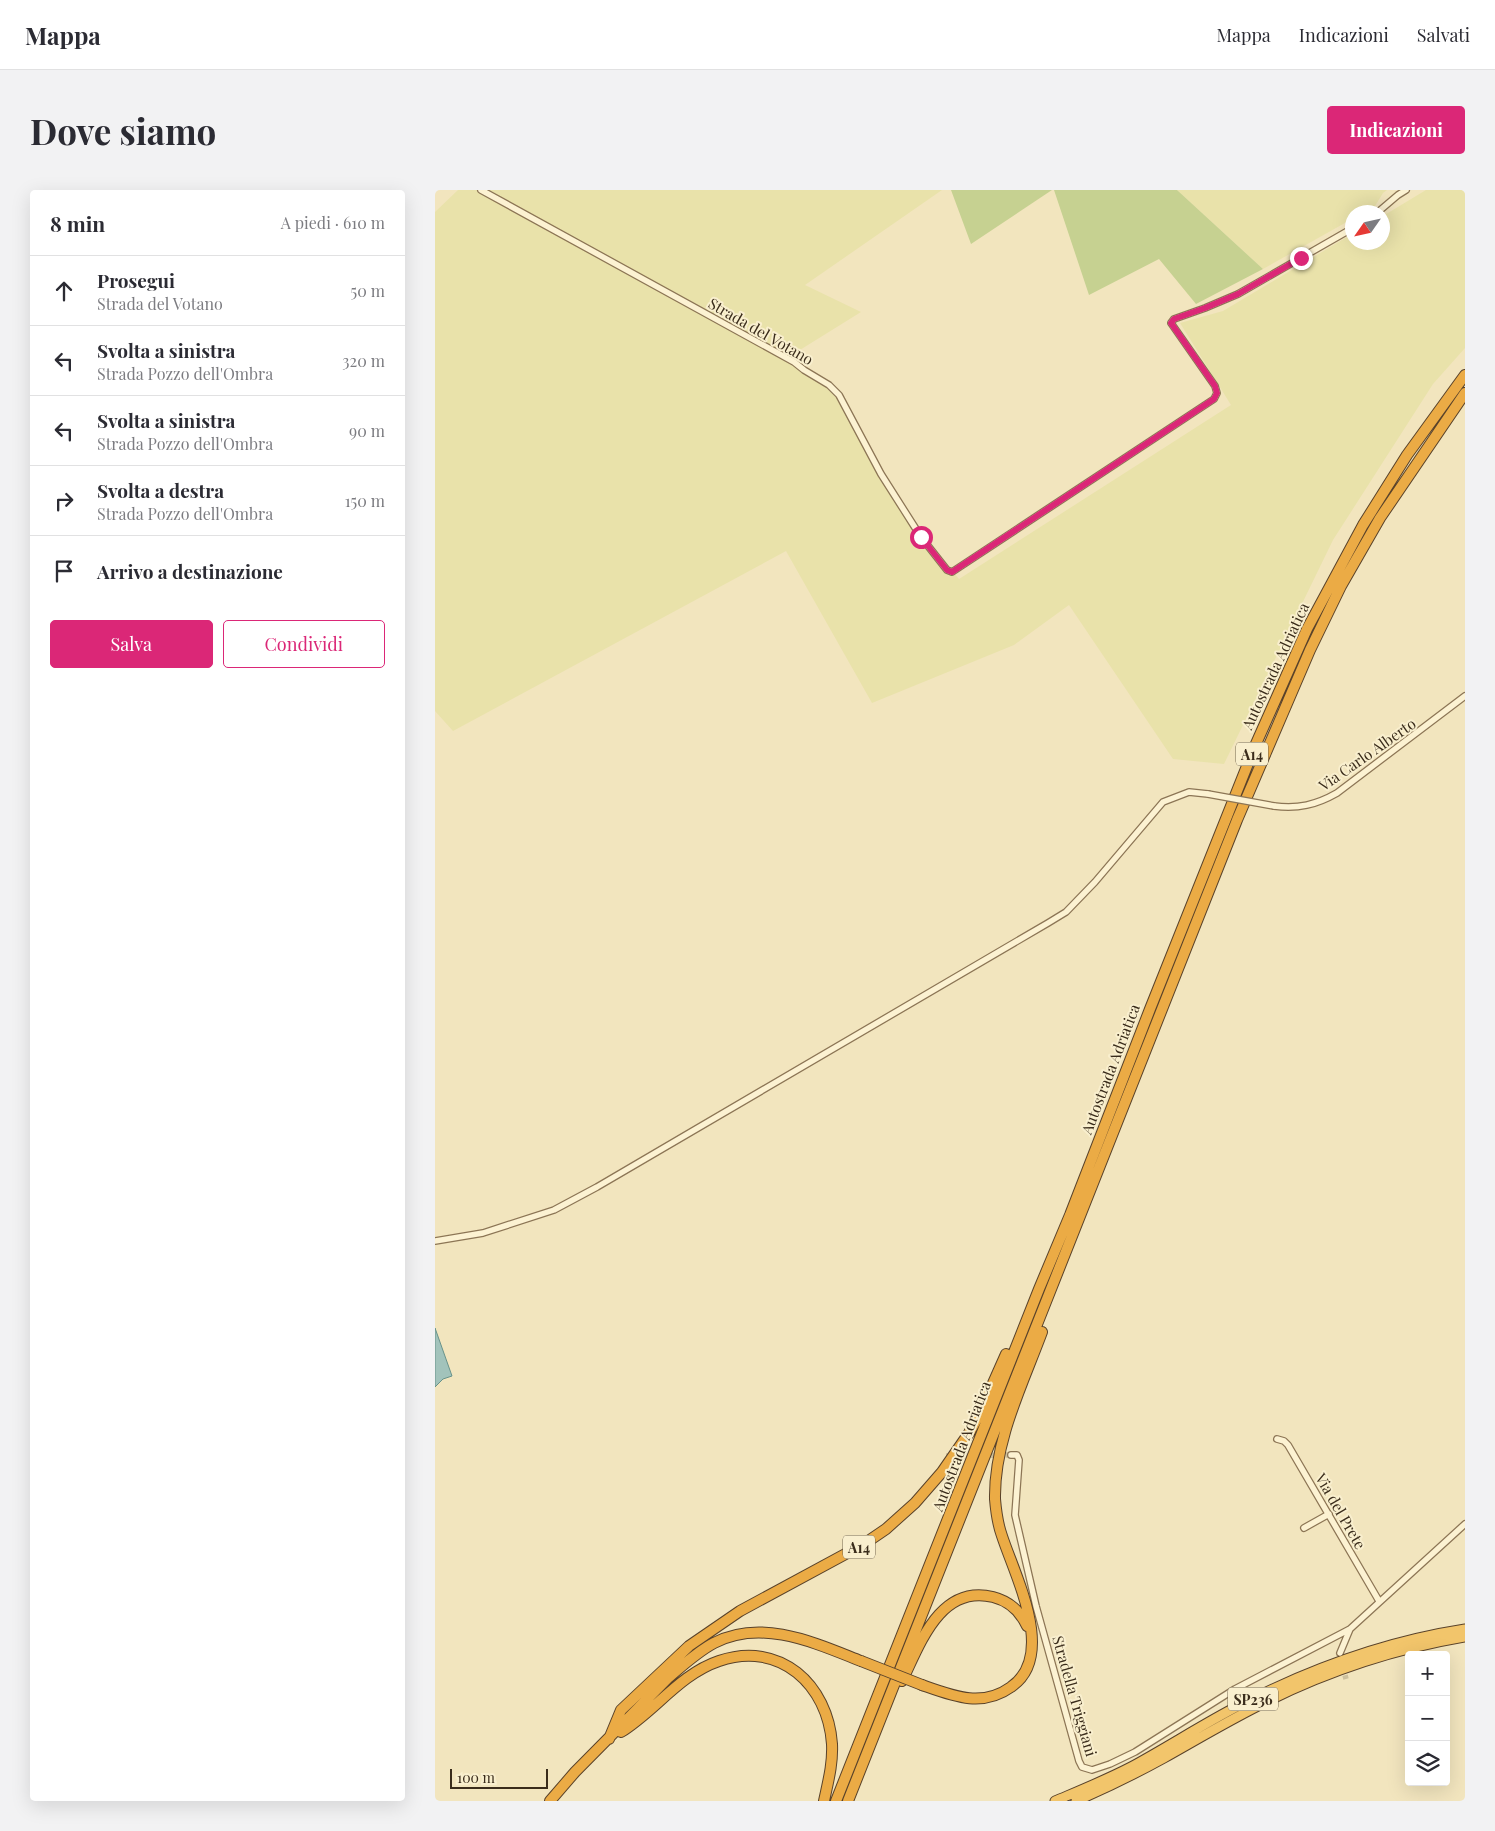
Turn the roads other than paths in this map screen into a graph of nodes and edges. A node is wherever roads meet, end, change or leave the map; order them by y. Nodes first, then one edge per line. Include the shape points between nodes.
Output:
1 (481, 190) edge
2 (1406, 190) edge
3 (1386, 205) edge
4 (1345, 233) edge
5 (1465, 375) edge
6 (1465, 394) edge
7 (1465, 696) edge
8 (1079, 1220) junction
9 (435, 1241) edge
10 (1039, 1289) junction
11 (1277, 1439) dead end
12 (1011, 1455) dead end
13 (1329, 1514) junction
14 (1465, 1524) edge
15 (1304, 1528) dead end
16 (1379, 1601) junction
17 (1350, 1628) junction
18 (1463, 1631) edge
19 (1033, 1642) junction
20 (1340, 1653) dead end
21 (609, 1739) junction
22 (859, 1774) junction
23 (550, 1801) edge
24 (824, 1801) edge
25 (836, 1801) edge
26 (848, 1801) edge
27 (1055, 1801) edge
28 (1075, 1801) edge

1 - 4 street, Strada del Votano via 793,362 834,389 911,521 947,570 952,572 1214,399 1217,393 1215,386 1171,323 1174,319 1238,294
2 - 3 street
5 - 10 highway, Autostrada Adriatica / A14 via 1407,455 1363,525 1307,630 1255,746
6 - 8 highway, Autostrada Adriatica / A14 via 1380,518 1341,586 1310,650 1237,820
7 - 9 street, Via Carlo Alberto, bridge via 1345,787 1312,805 1299,808 1274,806 1189,792 1163,802 1095,882 1066,912 1048,924 554,1210 483,1233
8 - 19 highway, A14 via 1066,1266 1002,1440 998,1466 995,1501 1001,1534 1026,1606
8 - 22 highway, Autostrada Adriatica / A14
10 - 21 highway, A14 via 978,1418 942,1472 915,1503 864,1544 741,1611 689,1646 621,1710
10 - 25 highway, Autostrada Adriatica / A14
11 - 13 street, Via del Prete via 1288,1445
12 - 17 street, Stradella Triggiani via 1017,1455 1019,1460 1015,1515 1082,1768 1092,1770 1135,1752 1235,1689
13 - 15 street
13 - 16 street, Via del Prete
14 - 16 street
16 - 17 street
17 - 20 street
18 - 27 highway, SP236 via 1368,1652 1303,1676 1239,1705 1129,1768
18 - 28 highway, SP236 via 1362,1662 1259,1705 1136,1774
19 - 21 highway, A14, bridge via 1031,1657 1021,1679 997,1696 968,1698 950,1695 791,1636 763,1631 730,1637 714,1642 682,1666
19 - 22 highway, A14 via 1018,1611 997,1598 973,1595 958,1599 944,1609 924,1635
21 - 23 highway
21 - 24 highway via 635,1723 667,1694 707,1666 736,1656 771,1658 803,1676 824,1707 832,1744 831,1772
22 - 26 highway, Autostrada Adriatica / A14

